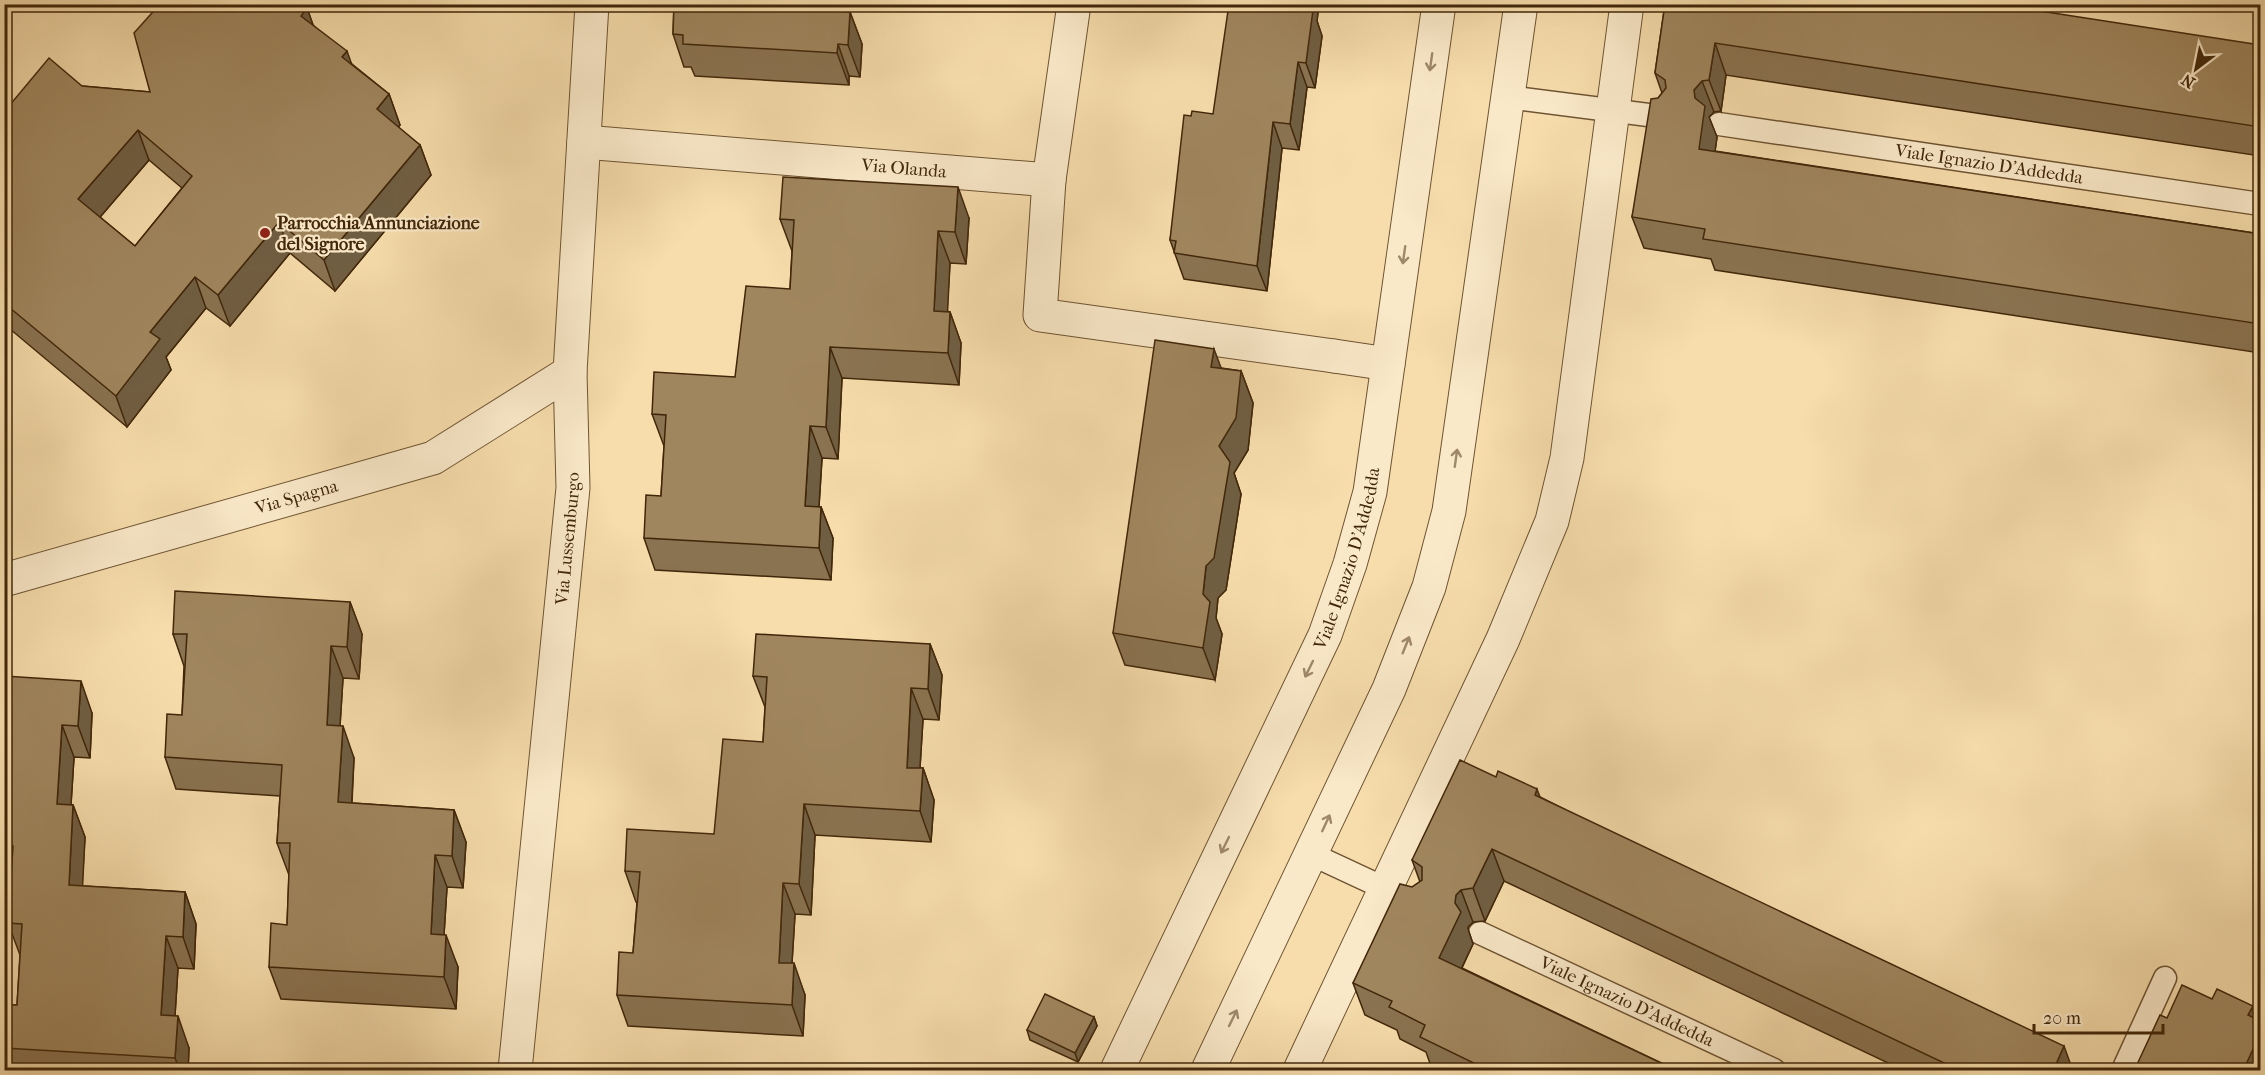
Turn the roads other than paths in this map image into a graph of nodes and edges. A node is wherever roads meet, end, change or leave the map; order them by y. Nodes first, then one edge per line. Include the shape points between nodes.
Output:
1 (592, 4) edge
2 (1074, 4) edge
3 (1439, 4) edge
4 (1521, 4) edge
5 (1627, 4) edge
6 (1508, 97) junction
7 (1611, 108) junction
8 (1664, 117) edge
9 (1719, 124) dead end
10 (584, 142) junction
11 (1049, 180) junction
12 (2260, 204) edge
13 (1388, 364) junction
14 (570, 372) junction
15 (4, 580) edge
16 (1311, 854) junction
17 (1386, 889) junction
18 (1422, 906) edge
19 (1480, 933) dead end
20 (2165, 978) dead end
21 (515, 1071) edge
22 (1117, 1071) edge
23 (1208, 1071) edge
24 (1300, 1071) edge
25 (1774, 1071) edge
26 (2123, 1071) edge

1 - 10 street, Via Lussemburgo
2 - 11 street
3 -> 13 street, Viale Ignazio D'Addedda
4 - 6 street
5 - 7 street
6 - 7 lane
16 -> 6 street via 1389,689 1432,576 1449,511
7 - 8 lane
7 - 17 street via 1567,458 1552,521 1503,639
9 - 12 lane, Viale Ignazio D'Addedda
10 - 11 street, Via Olanda
10 - 14 street, Via Lussemburgo
11 - 13 street via 1040,315
13 -> 22 street, Viale Ignazio D'Addedda via 1370,492 1325,636
14 - 15 street, Via Spagna via 433,458
14 - 21 street, Via Lussemburgo via 573,488
16 - 17 lane
23 -> 16 street
17 - 18 lane
17 - 24 street
19 - 25 lane, Viale Ignazio D'Addedda
20 - 26 lane

